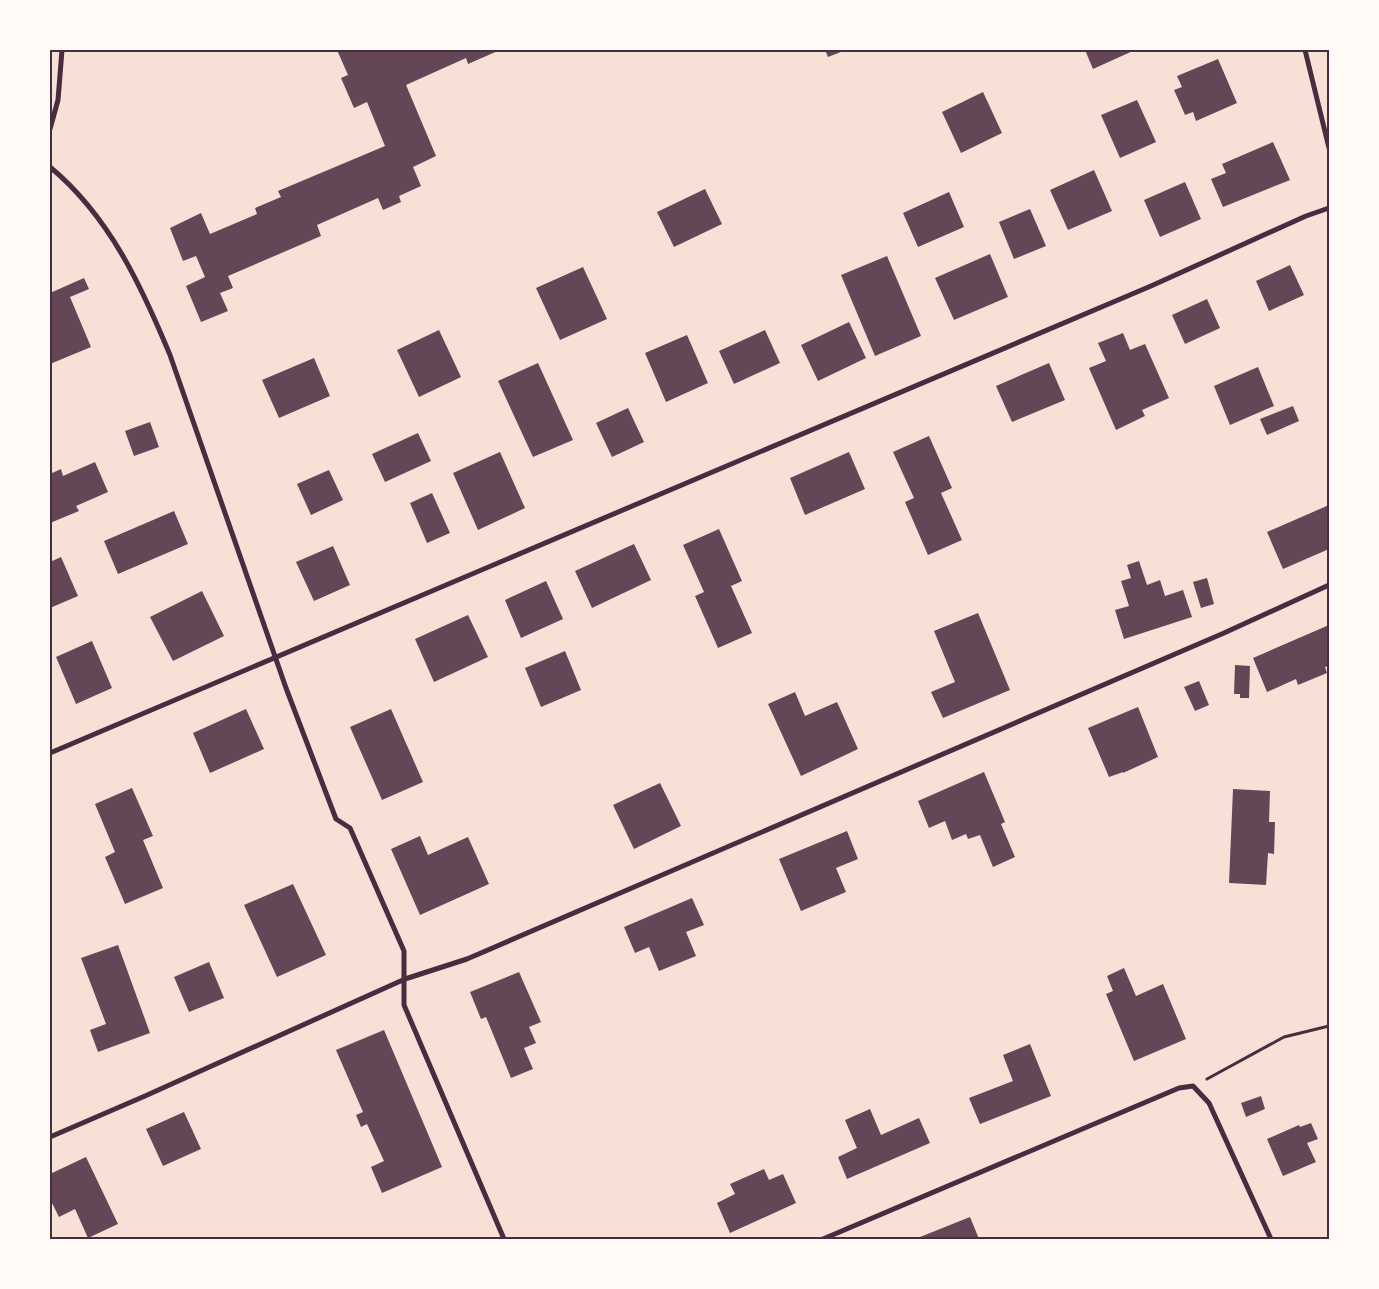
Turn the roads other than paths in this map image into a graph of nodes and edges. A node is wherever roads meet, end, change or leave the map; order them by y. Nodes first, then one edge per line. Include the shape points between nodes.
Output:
1 (62, 50) edge
2 (1305, 50) edge
3 (50, 129) edge
4 (1329, 148) edge
5 (50, 166) edge
6 (1329, 208) edge
7 (1329, 586) edge
8 (275, 658) junction
9 (50, 754) edge
10 (405, 979) junction
11 (50, 1137) edge
12 (504, 1239) edge
13 (823, 1239) edge
14 (1271, 1239) edge

1 - 3 street via 58,100
2 - 4 street
5 - 8 street via 88,204 115,241 149,304 170,355
6 - 8 street
7 - 10 street via 476,955
8 - 9 street
8 - 10 street via 336,818 350,828 404,951
10 - 11 street
10 - 12 street via 404,1005
13 - 14 street via 1179,1088 1194,1086 1210,1103

